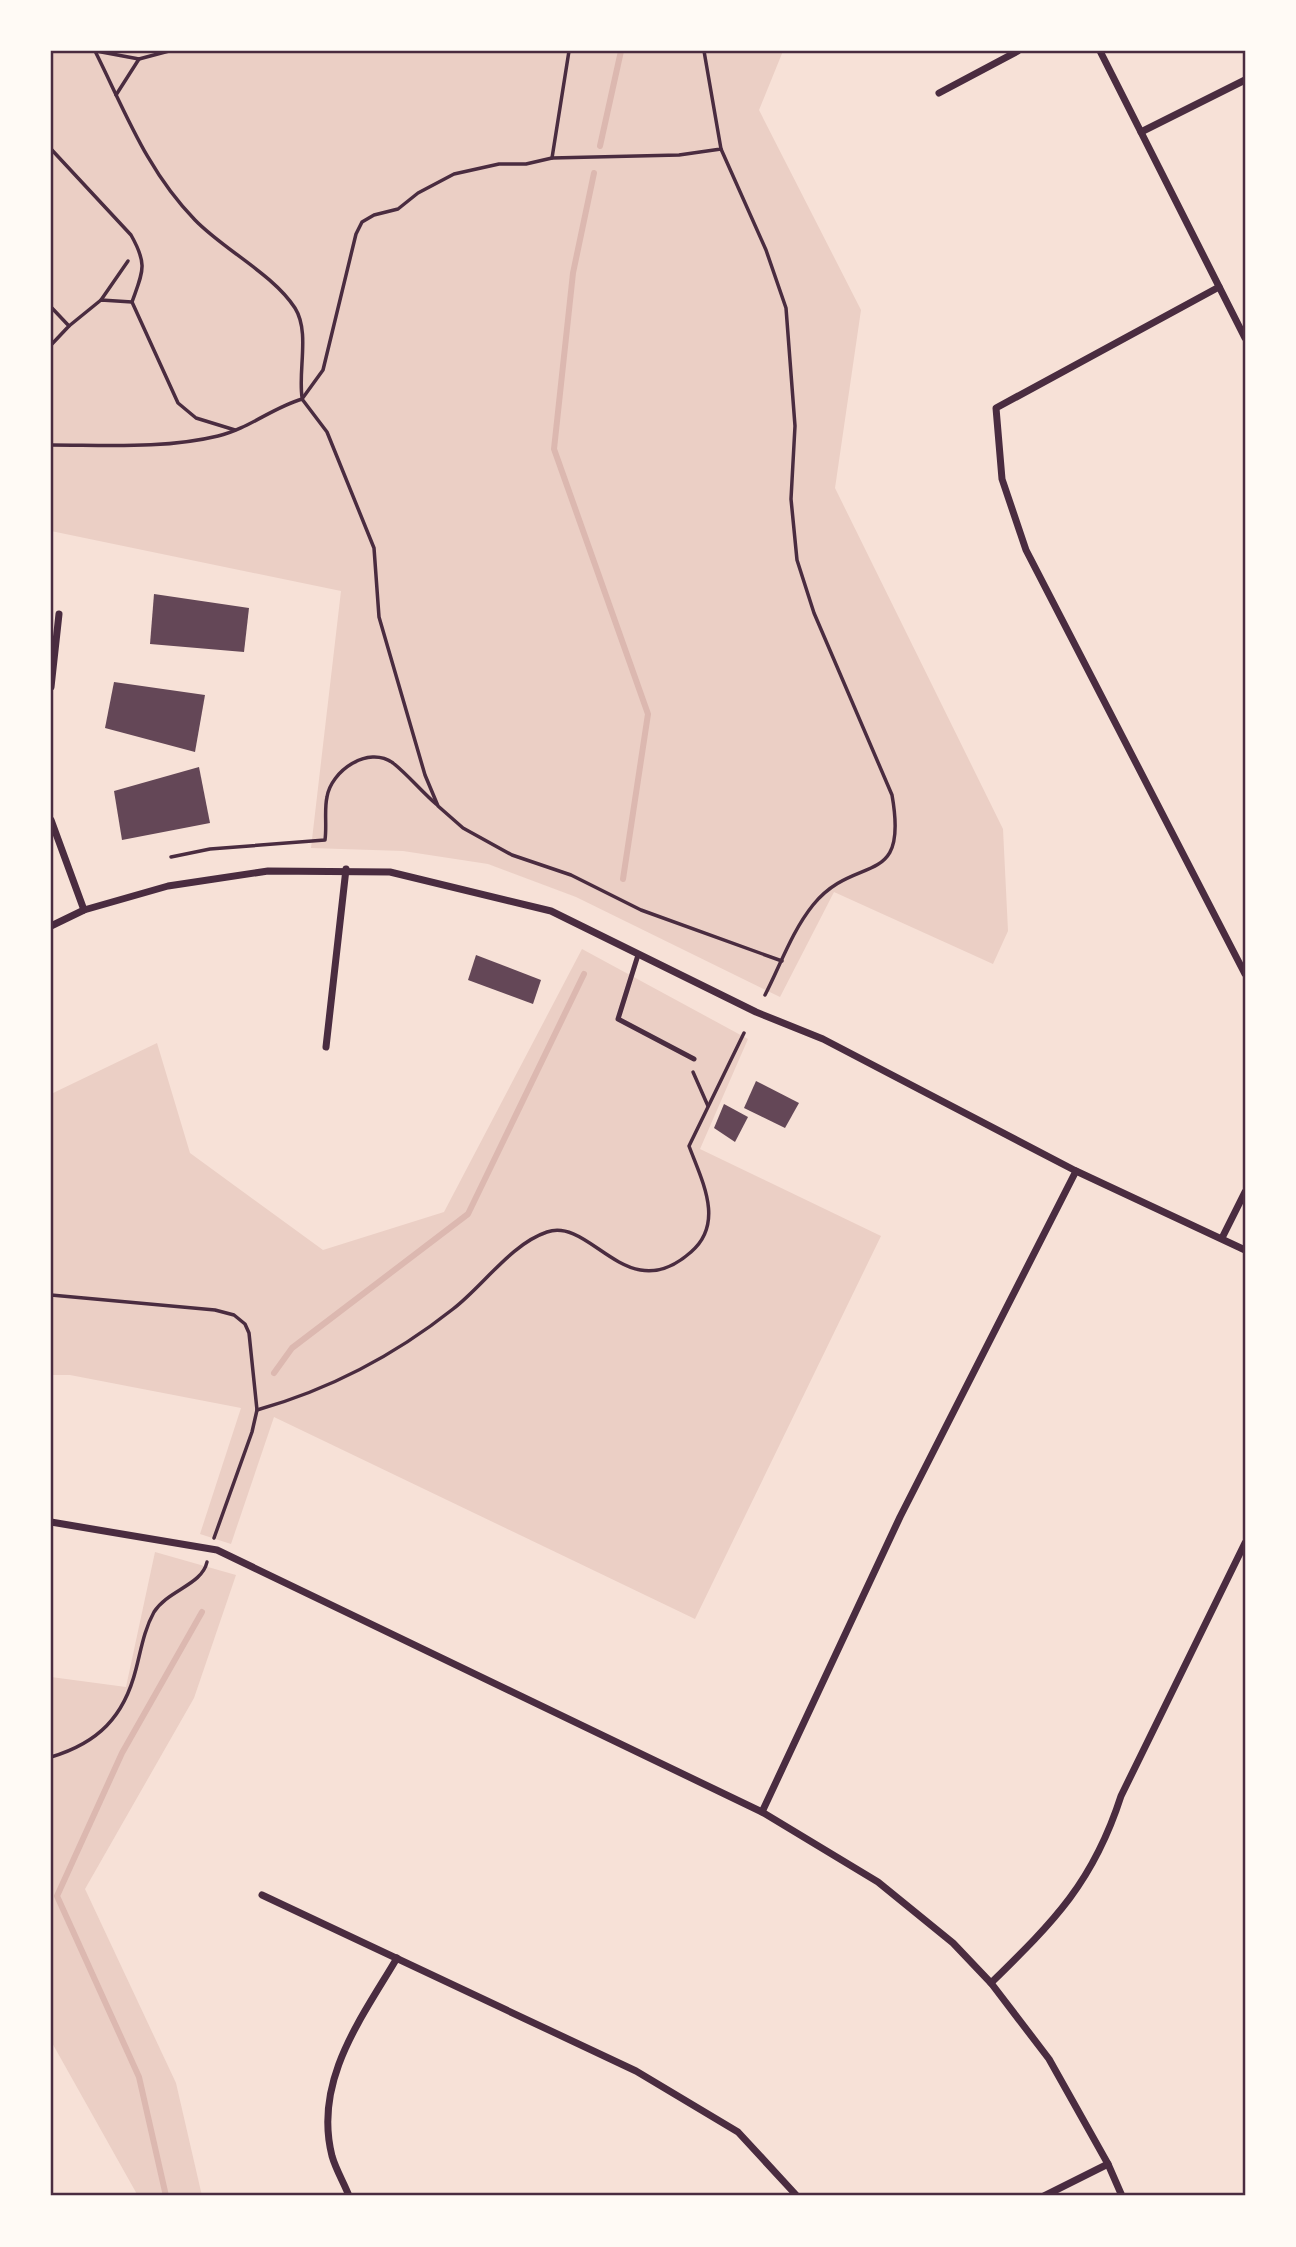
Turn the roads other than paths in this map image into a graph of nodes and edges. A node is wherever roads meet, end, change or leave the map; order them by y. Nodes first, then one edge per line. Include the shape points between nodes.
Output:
1 (1018, 51) edge
2 (1100, 51) edge
3 (1245, 80) edge
4 (939, 93) dead end
5 (1141, 132) junction
6 (1219, 287) junction
7 (1245, 338) edge
8 (59, 614) dead end
9 (51, 687) edge
10 (51, 820) edge
11 (346, 869) junction
12 (84, 910) junction
13 (51, 926) edge
14 (638, 955) junction
15 (1245, 974) edge
16 (326, 1047) dead end
17 (694, 1059) road end
18 (1076, 1171) junction
19 (1245, 1192) edge
20 (1222, 1238) junction
21 (1245, 1251) edge
22 (51, 1522) edge
23 (1245, 1543) edge
24 (762, 1812) junction
25 (262, 1895) dead end
26 (397, 1958) junction
27 (991, 1983) junction
28 (1108, 2164) junction
29 (349, 2196) edge
30 (797, 2196) edge
31 (1044, 2196) edge
32 (1122, 2196) edge

1 - 4 street
2 - 5 street
3 - 5 street
5 - 6 street
6 - 7 street
6 - 15 street via 996,408 1002,479 1026,550
8 - 9 street
10 - 12 street
11 - 12 street via 268,871 168,886
11 - 14 street via 390,872 551,911
11 - 16 street
12 - 13 street
14 - 17 lane via 618,1019
14 - 18 street via 822,1039
18 - 20 street
18 - 24 street via 900,1517
19 - 20 street
20 - 21 street
22 - 24 street via 210,1549
23 - 27 street via 1121,1796 1107,1840 1088,1875 1046,1928
24 - 27 street via 877,1882 953,1943
25 - 26 street
26 - 29 street via 334,2070 327,2119 332,2157
26 - 30 street via 636,2071 738,2132
27 - 28 street via 1049,2059
28 - 31 street
28 - 32 street

